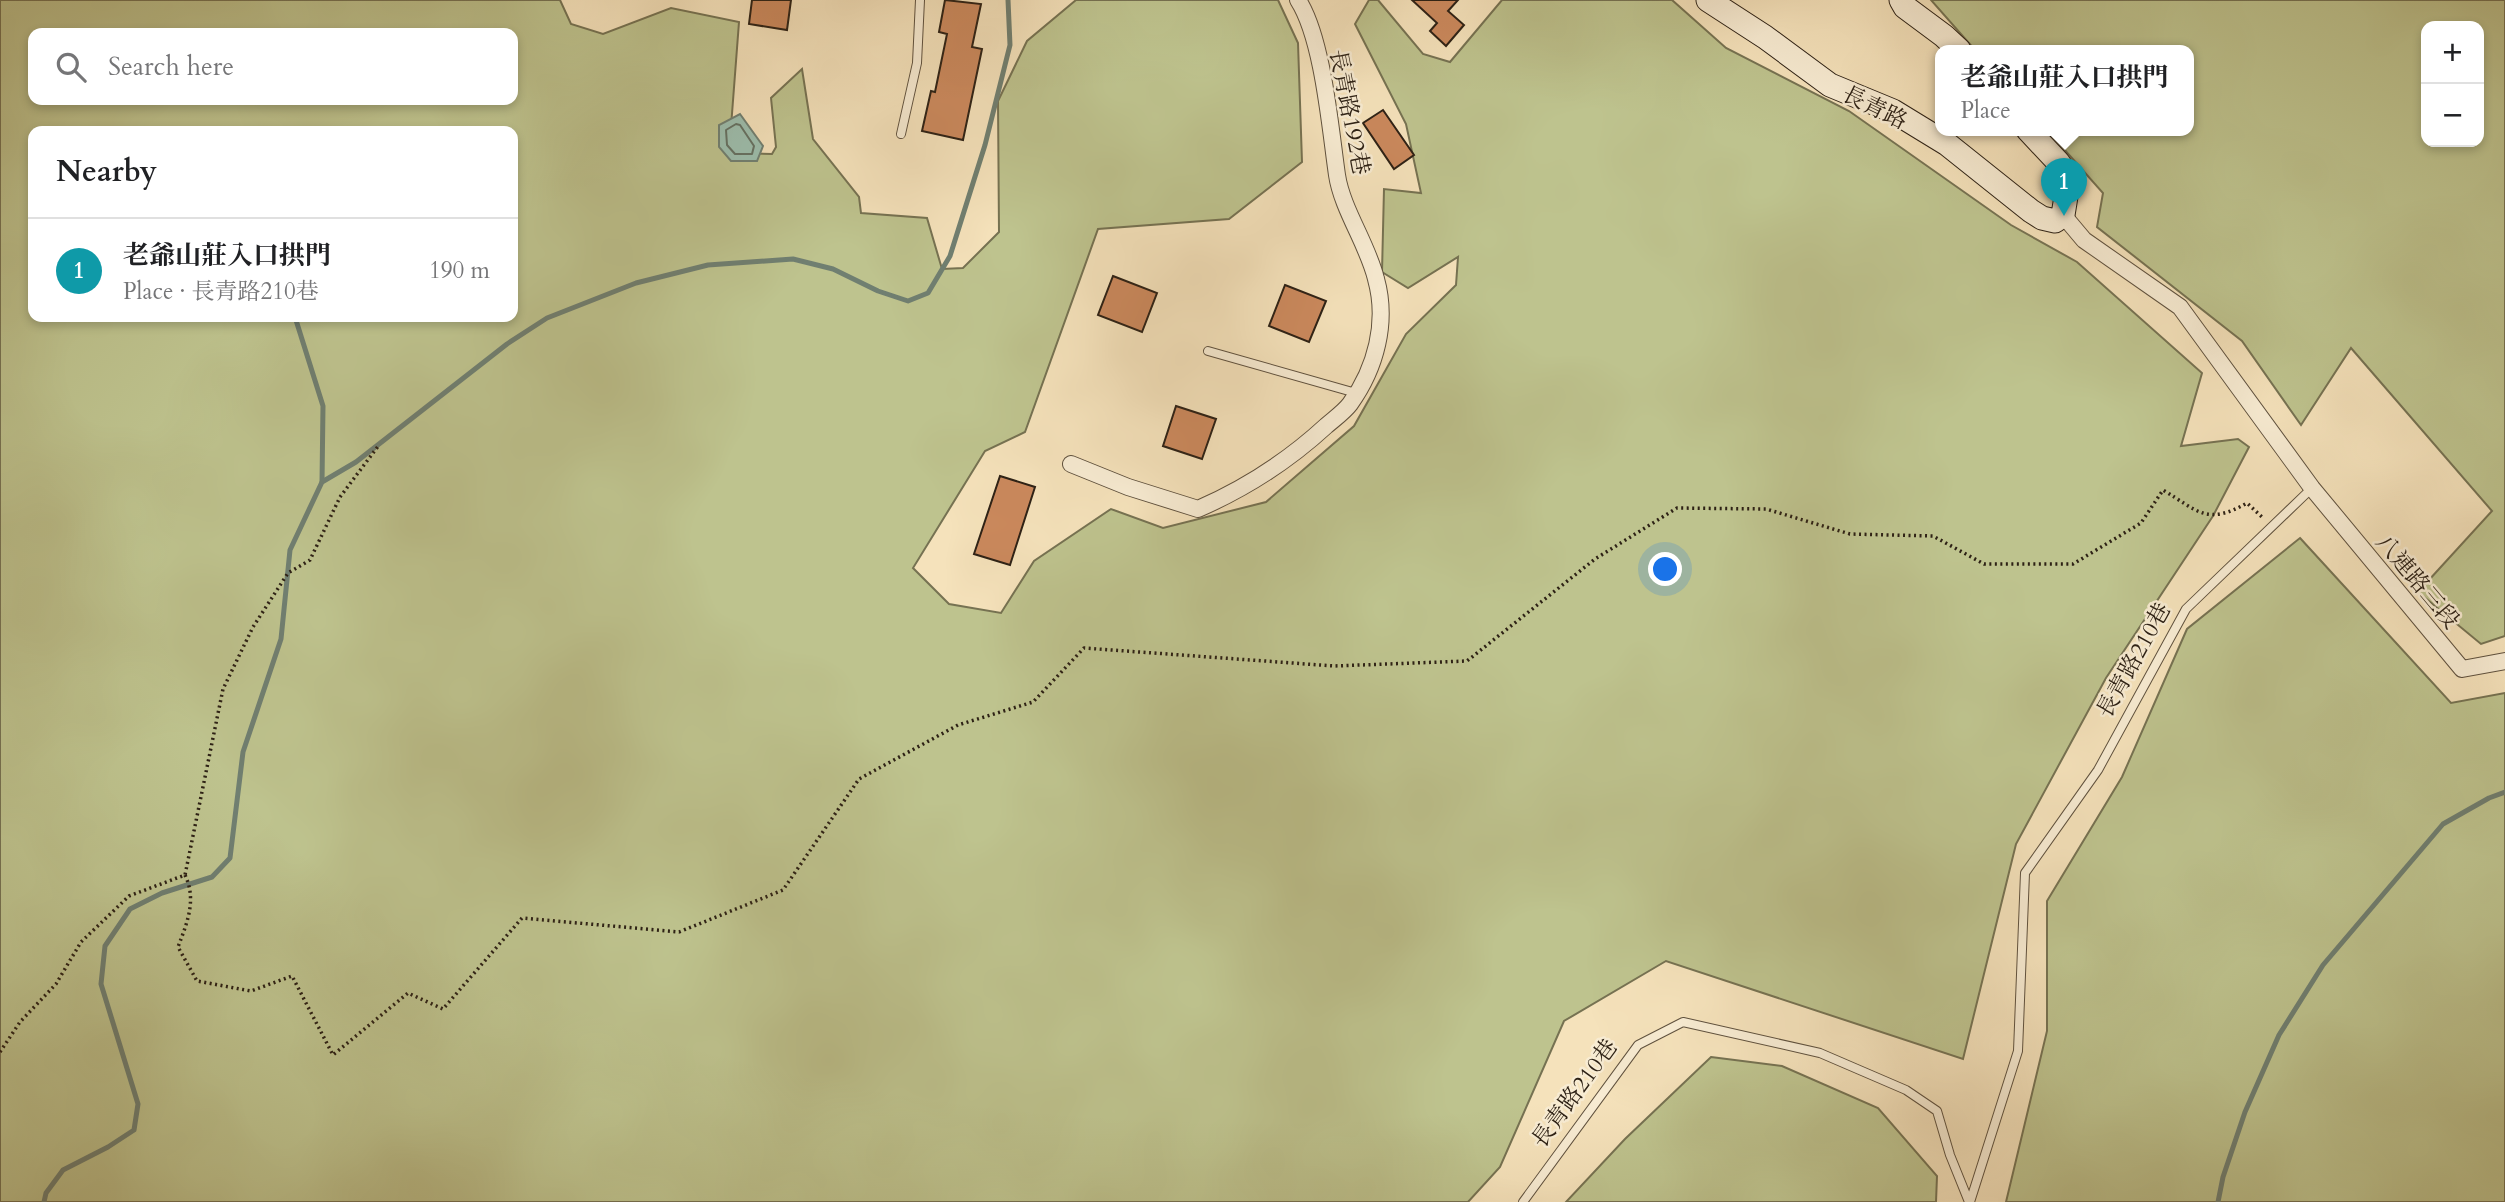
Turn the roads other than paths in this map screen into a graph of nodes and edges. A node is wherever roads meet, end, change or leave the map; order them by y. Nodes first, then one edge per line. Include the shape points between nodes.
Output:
1 (920, 0) edge
2 (1298, 0) edge
3 (1707, 0) edge
4 (1902, 0) edge
5 (1954, 45) edge
6 (901, 134) dead end
7 (2034, 136) edge
8 (2063, 215) junction
9 (1208, 351) dead end
10 (1356, 393) junction
11 (1071, 464) dead end
12 (2312, 488) junction
13 (2505, 661) edge
14 (1523, 1202) edge
15 (1970, 1202) edge

1 - 6 lane via 917,63
2 - 10 street, 長青路192巷 via 1306,13 1318,61 1337,178 1377,279 1382,327 1369,372
3 - 8 street, 長青路 via 1830,85 1893,111 1947,145 2042,218 2055,220
4 - 5 street
7 - 8 street via 2069,178
8 - 12 street via 2084,240 2180,307
9 - 10 lane
10 - 11 street, 長青路192巷 via 1349,405 1295,454 1229,496 1198,509
12 - 13 street, 八連路三段 via 2462,669
12 - 15 lane, 長青路210巷 via 2186,609 2098,770 2025,873 2018,1051
14 - 15 lane, 長青路210巷 via 1637,1045 1683,1022 1820,1053 1906,1090 1937,1111

